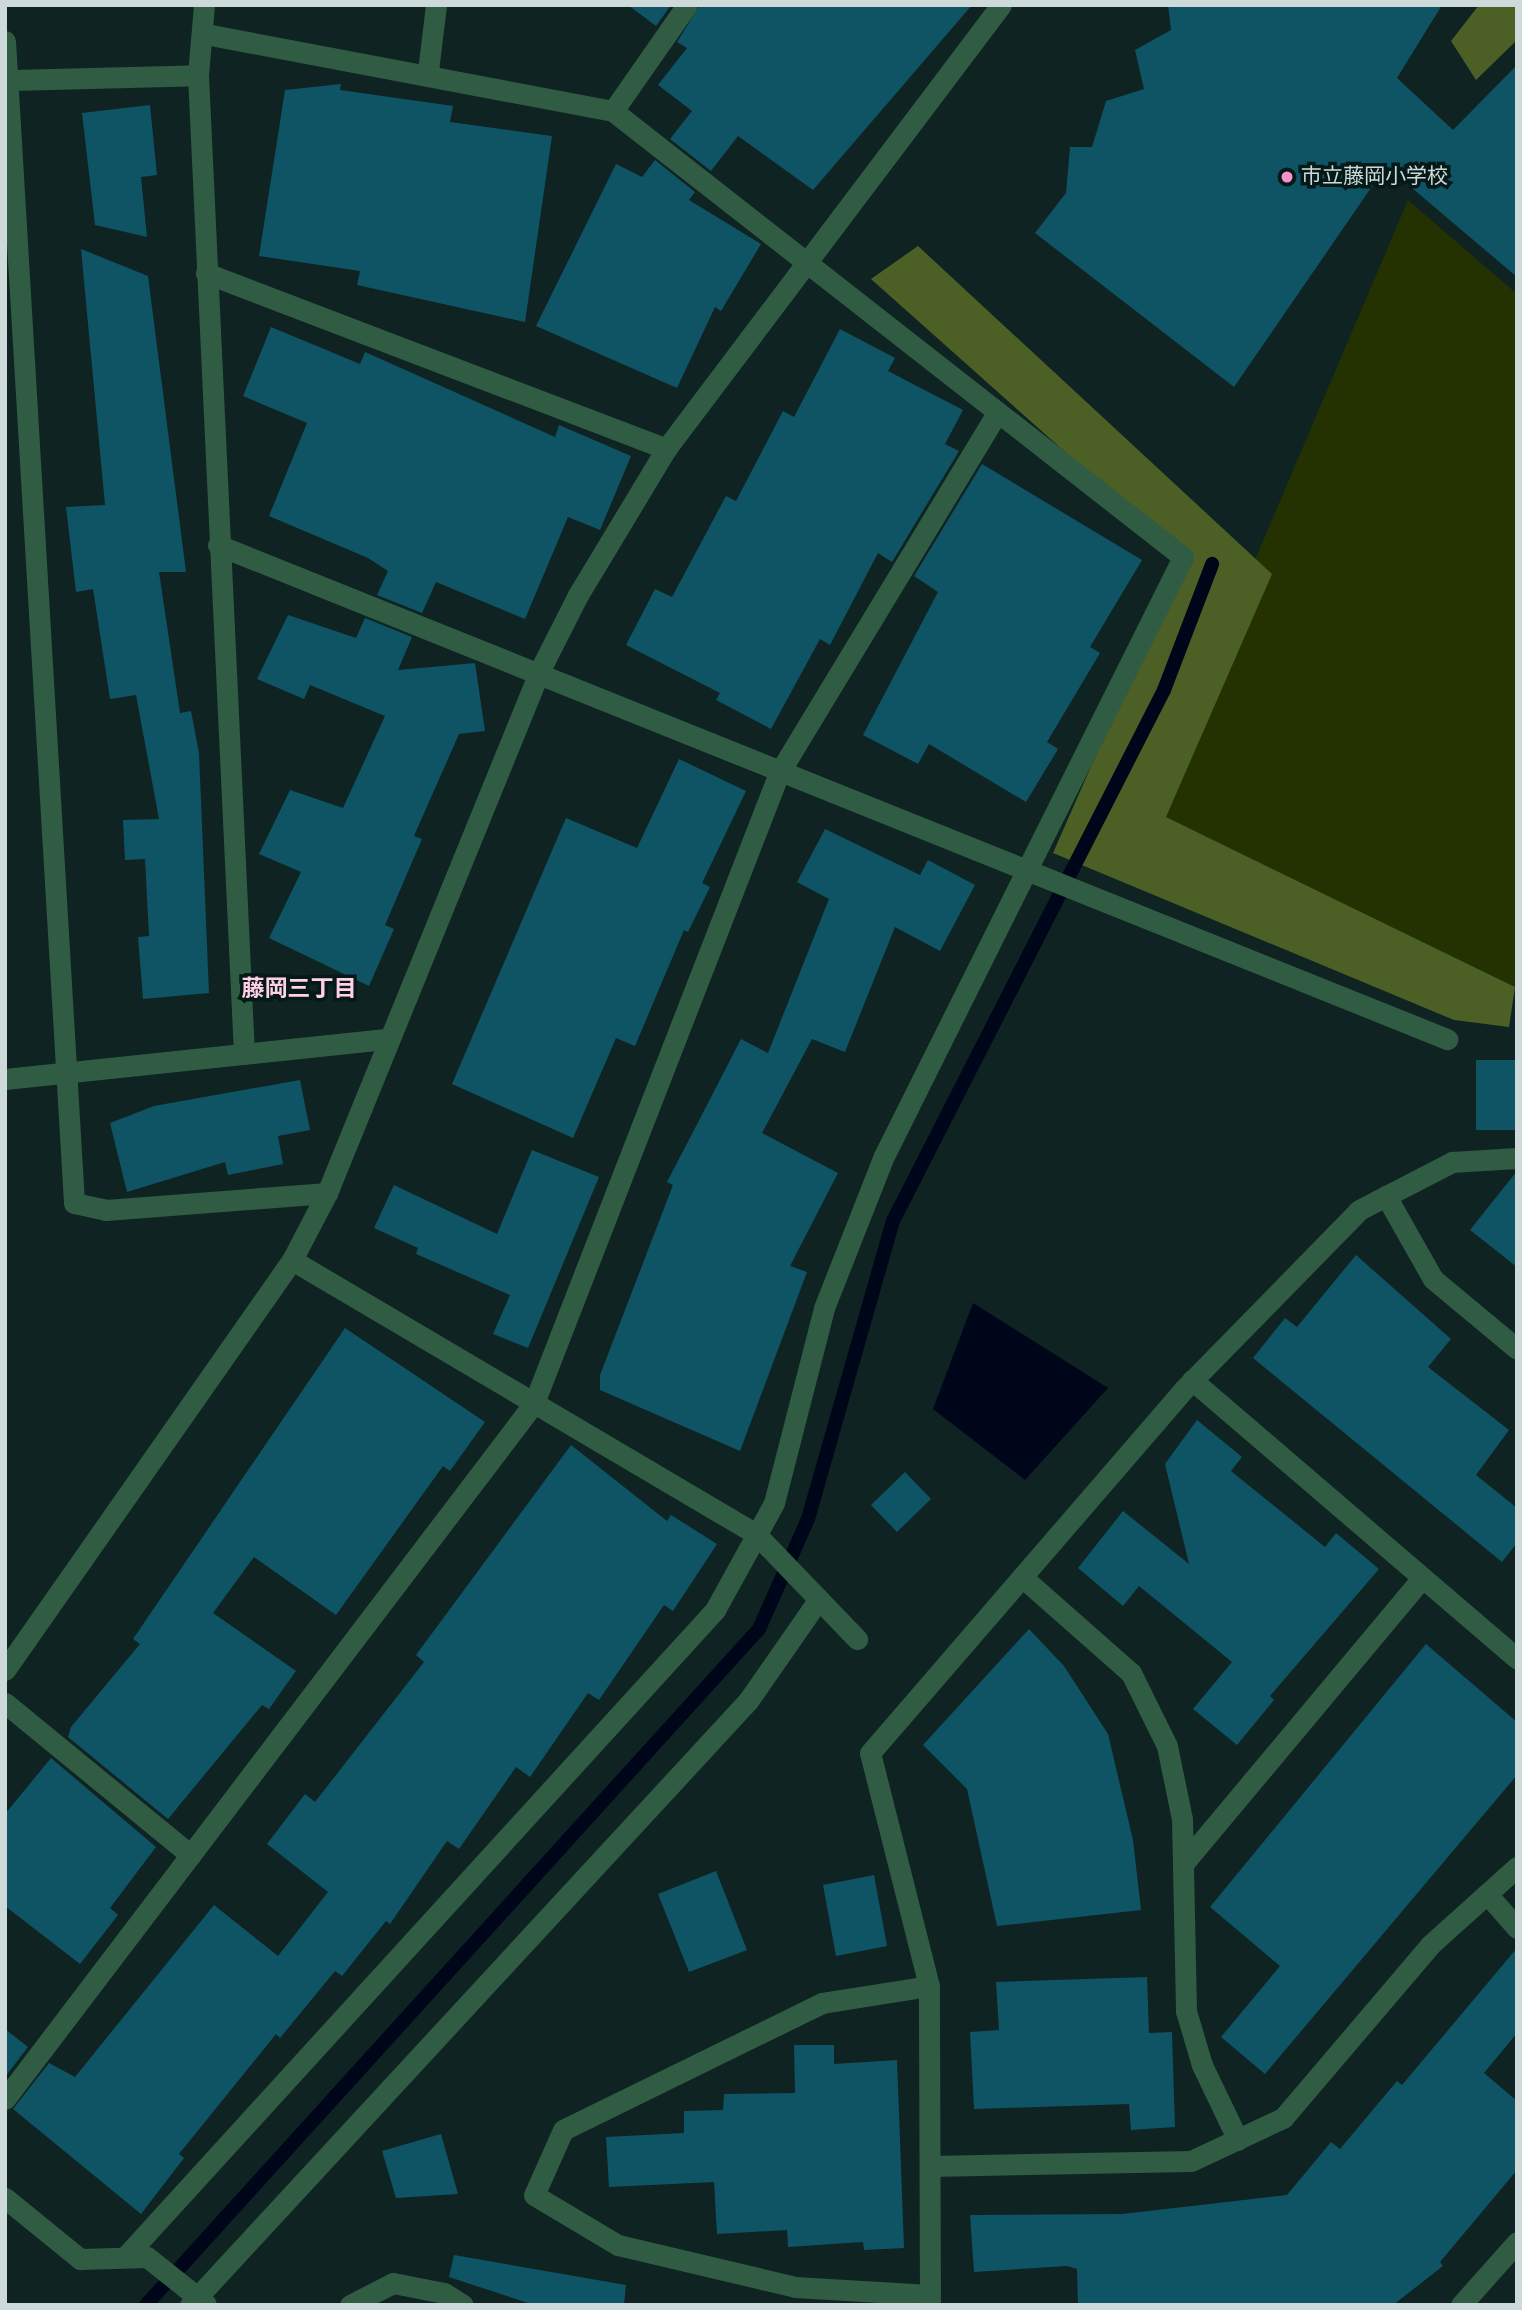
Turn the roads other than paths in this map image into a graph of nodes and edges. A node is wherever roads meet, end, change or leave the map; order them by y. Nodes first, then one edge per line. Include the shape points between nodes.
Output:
1 (204, 5) edge
2 (436, 5) edge
3 (687, 5) edge
4 (1000, 5) edge
5 (202, 33) junction
6 (5, 41) edge
7 (428, 71) junction
8 (198, 75) junction
9 (12, 80) junction
10 (613, 111) junction
11 (805, 260) junction
12 (206, 274) junction
13 (998, 412) junction
14 (666, 449) junction
15 (218, 545) junction
16 (540, 670) junction
17 (779, 774) junction
18 (1028, 866) junction
19 (388, 1039) junction
20 (1447, 1039) dead end
21 (244, 1054) junction
22 (70, 1072) junction
23 (5, 1079) edge
24 (1517, 1158) edge
25 (327, 1193) junction
26 (1386, 1196) junction
27 (292, 1260) junction
28 (1517, 1349) edge
29 (1192, 1380) junction
30 (534, 1403) junction
31 (756, 1534) junction
32 (1022, 1577) junction
33 (1422, 1577) junction
34 (818, 1599) junction
35 (857, 1639) dead end
36 (1517, 1659) edge
37 (5, 1670) edge
38 (5, 1703) edge
39 (191, 1855) junction
40 (1183, 1864) junction
41 (1517, 1867) edge
42 (1487, 1894) junction
43 (1517, 1928) edge
44 (929, 1986) junction
45 (5, 2099) edge
46 (1238, 2140) junction
47 (930, 2166) junction
48 (5, 2198) edge
49 (1517, 2242) edge
50 (125, 2257) junction
51 (930, 2300) edge
52 (198, 2302) edge
53 (350, 2305) edge
54 (463, 2305) edge
55 (1461, 2305) edge

1 - 5 street
2 - 7 street
3 - 10 street
4 - 11 street
5 - 7 street
5 - 8 street
6 - 9 street
7 - 10 street
8 - 9 street
8 - 12 street
9 - 22 street
10 - 11 street
11 - 13 street
11 - 14 street
12 - 14 street
12 - 15 street
13 - 17 street
13 - 18 street via 1183,557
14 - 16 street
15 - 16 street
15 - 21 street
16 - 17 street
16 - 19 street
17 - 18 street
17 - 30 street
18 - 20 street
18 - 31 street via 884,1156 824,1308 774,1503
19 - 21 street
19 - 25 street
21 - 22 street
22 - 23 street
22 - 25 street via 74,1203 106,1210
24 - 26 street via 1452,1161
25 - 27 street
26 - 28 street via 1433,1279
26 - 29 street via 1359,1210
27 - 30 street
27 - 37 street
29 - 32 street
29 - 33 street
30 - 31 street
30 - 39 street
31 - 34 street
31 - 50 street via 715,1610 671,1661
32 - 40 street via 1131,1673 1167,1746 1182,1819
32 - 44 street via 870,1753
33 - 36 street
33 - 40 street
34 - 35 street
34 - 52 street via 748,1701
38 - 39 street
39 - 45 street
40 - 46 street via 1186,2011 1202,2065
41 - 42 street
42 - 43 street
42 - 46 street via 1430,1945 1283,2119
44 - 47 street
44 - 51 street via 822,2003 563,2130 534,2195 618,2245 795,2287
46 - 47 street via 1191,2161
47 - 51 street
48 - 50 street via 80,2259
49 - 55 street
50 - 52 street via 147,2257
53 - 54 street via 393,2283 443,2293

